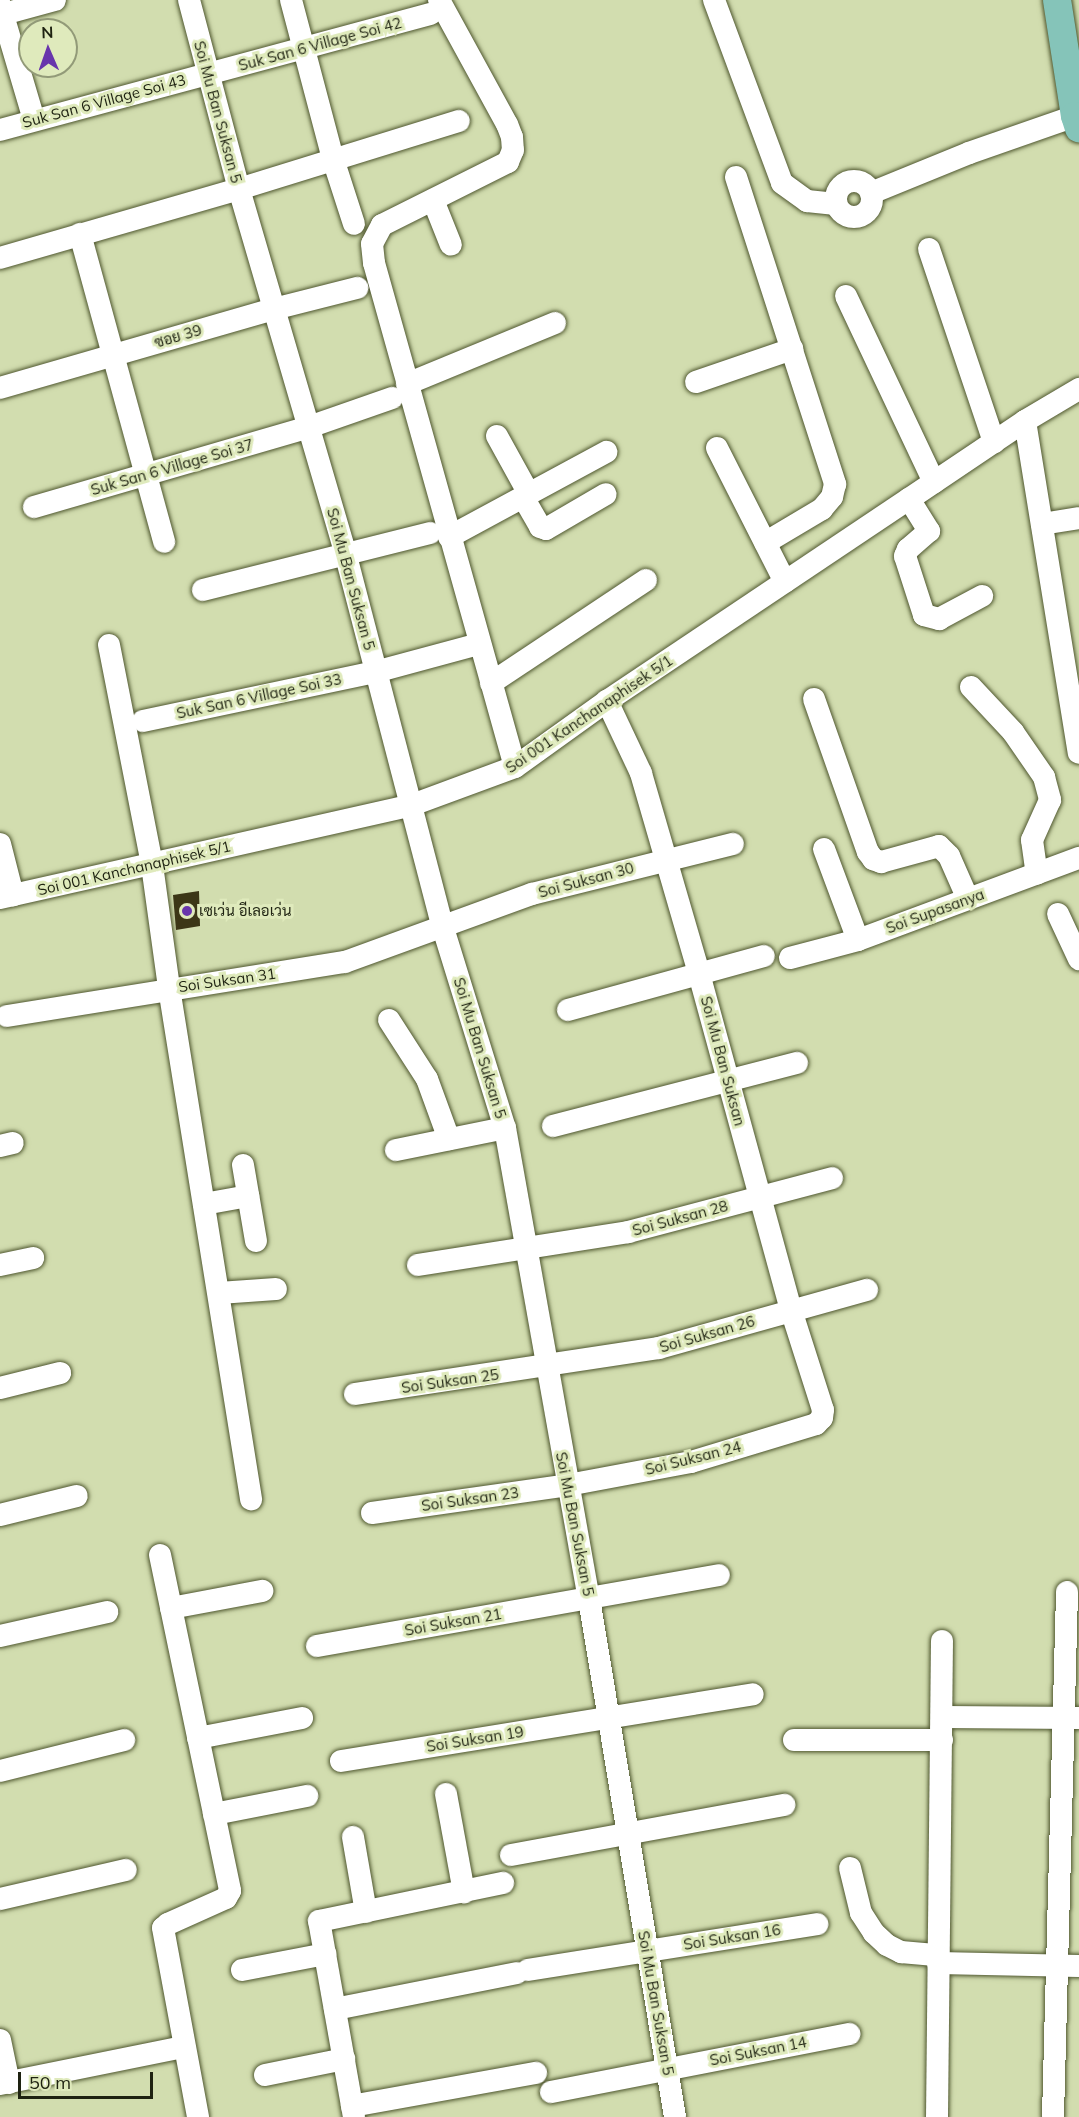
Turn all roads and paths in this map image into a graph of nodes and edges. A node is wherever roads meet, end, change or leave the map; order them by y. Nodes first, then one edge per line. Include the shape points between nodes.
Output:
1 (55, 0) edge
2 (189, 0) edge
3 (291, 0) edge
4 (714, 0) edge
5 (1057, 0) edge
6 (435, 7) edge
7 (1, 12) edge
8 (305, 48) junction
9 (208, 73) junction
10 (34, 120) junction
11 (459, 121) dead end
12 (1077, 122) edge
13 (0, 130) edge
14 (333, 159) junction
15 (736, 177) dead end
16 (239, 189) junction
17 (433, 200) junction
18 (354, 224) dead end
19 (80, 234) junction
20 (451, 244) dead end
21 (929, 249) dead end
22 (0, 258) edge
23 (357, 288) dead end
24 (846, 296) dead end
25 (274, 309) junction
26 (555, 323) dead end
27 (792, 349) junction
28 (114, 354) junction
29 (696, 382) dead end
30 (0, 388) edge
31 (1079, 389) edge
32 (399, 391) junction
33 (1025, 421) junction
34 (309, 427) junction
35 (497, 436) dead end
36 (994, 442) junction
37 (717, 448) dead end
38 (606, 452) dead end
39 (145, 475) junction
40 (934, 482) junction
41 (606, 494) dead end
42 (526, 496) junction
43 (909, 499) junction
44 (34, 507) dead end
45 (1079, 518) edge
46 (1042, 524) junction
47 (440, 535) junction
48 (164, 542) dead end
49 (765, 543) junction
50 (346, 556) junction
51 (646, 579) dead end
52 (785, 582) junction
53 (203, 590) dead end
54 (982, 596) dead end
55 (479, 644) junction
56 (109, 645) dead end
57 (375, 672) junction
58 (490, 683) junction
59 (971, 687) dead end
60 (814, 699) dead end
61 (607, 701) junction
62 (142, 721) dead end
63 (1079, 753) edge
64 (515, 767) junction
65 (412, 805) junction
66 (0, 844) edge
67 (733, 844) dead end
68 (824, 849) dead end
69 (1079, 858) edge
70 (667, 859) junction
71 (153, 865) junction
72 (1037, 874) junction
73 (6, 896) edge
74 (969, 899) junction
75 (1058, 914) dead end
76 (443, 928) junction
77 (858, 940) junction
78 (764, 956) dead end
79 (790, 958) dead end
80 (1079, 959) edge
81 (699, 973) junction
82 (169, 988) junction
83 (568, 1010) dead end
84 (7, 1016) dead end
85 (389, 1020) dead end
86 (797, 1064) dead end
87 (728, 1082) junction
88 (553, 1126) dead end
89 (505, 1128) junction
90 (449, 1139) junction
91 (396, 1150) dead end
92 (243, 1166) dead end
93 (832, 1178) dead end
94 (248, 1196) junction
95 (759, 1196) junction
96 (204, 1204) junction
97 (256, 1241) dead end
98 (526, 1250) junction
99 (33, 1258) dead end
100 (0, 1265) edge
101 (418, 1265) dead end
102 (276, 1289) dead end
103 (867, 1290) dead end
104 (219, 1293) junction
105 (790, 1310) junction
106 (546, 1367) junction
107 (60, 1373) dead end
108 (0, 1388) edge
109 (355, 1394) dead end
110 (816, 1424) joint
111 (568, 1485) junction
112 (77, 1496) dead end
113 (251, 1499) dead end
114 (372, 1514) dead end
115 (0, 1515) edge
116 (160, 1555) dead end
117 (719, 1575) dead end
118 (262, 1591) dead end
119 (1067, 1592) dead end
120 (589, 1599) junction
121 (171, 1608) junction
122 (107, 1612) dead end
123 (0, 1636) edge
124 (942, 1641) dead end
125 (317, 1646) dead end
126 (753, 1694) dead end
127 (943, 1717) junction
128 (1072, 1717) edge
129 (302, 1718) dead end
130 (608, 1718) junction
131 (198, 1738) junction
132 (124, 1740) dead end
133 (794, 1740) dead end
134 (942, 1740) junction
135 (341, 1761) dead end
136 (0, 1771) edge
137 (446, 1794) dead end
138 (307, 1796) dead end
139 (784, 1805) dead end
140 (214, 1814) junction
141 (627, 1833) junction
142 (353, 1837) dead end
143 (511, 1856) dead end
144 (850, 1868) dead end
145 (126, 1870) dead end
146 (503, 1883) dead end
147 (464, 1892) junction
148 (0, 1899) edge
149 (366, 1912) junction
150 (817, 1924) dead end
151 (646, 1950) junction
152 (325, 1954) junction
153 (938, 1959) junction
154 (1068, 1966) edge
155 (242, 1970) dead end
156 (335, 2009) junction
157 (849, 2034) dead end
158 (0, 2040) edge
159 (184, 2048) junction
160 (344, 2059) junction
161 (667, 2069) junction
162 (536, 2073) dead end
163 (265, 2075) dead end
164 (4, 2084) edge
165 (550, 2092) dead end
166 (353, 2111) edge
167 (198, 2117) edge
168 (675, 2117) edge
169 (937, 2117) edge
170 (1053, 2117) edge

1 - 7 street
2 - 9 street, Soi Mu Ban Suksan 5
3 - 8 street
4 - 12 street via 782,183 807,201 836,204 840,187 852,181 863,183 872,193 969,153
5 - 12 main road
6 - 8 street, Suk San 6 Village Soi 42
6 - 17 street via 507,123 513,150 508,162
7 - 10 street
8 - 9 street, Suk San 6 Village Soi 42
8 - 14 street
9 - 10 street, Suk San 6 Village Soi 43
9 - 16 street, Soi Mu Ban Suksan 5
10 - 13 street, Suk San 6 Village Soi 43
11 - 14 street
14 - 16 street
14 - 18 street
15 - 27 street
16 - 19 street
16 - 25 street, Soi Mu Ban Suksan 5
17 - 20 street
17 - 32 street via 382,225 372,244
19 - 22 street
19 - 28 street
21 - 36 street
23 - 25 street, ซอย 39
24 - 40 street
25 - 28 street, ซอย 39
25 - 34 street, Soi Mu Ban Suksan 5
26 - 32 street, Suk San 6 Village Soi 37
27 - 29 street
27 - 49 street via 835,484 832,497 822,509
28 - 30 street, ซอย 39
28 - 39 street
31 - 33 street, Soi 001 Kanchanaphisek 5/1
32 - 34 street, Suk San 6 Village Soi 37
32 - 47 street
33 - 36 street, Soi 001 Kanchanaphisek 5/1
33 - 46 street
34 - 39 street, Suk San 6 Village Soi 37
34 - 50 street, Soi Mu Ban Suksan 5
35 - 42 street
36 - 40 street, Soi 001 Kanchanaphisek 5/1
37 - 49 street
38 - 42 street
39 - 44 street, Suk San 6 Village Soi 37
39 - 48 street
40 - 43 street, Soi 001 Kanchanaphisek 5/1
41 - 42 street via 546,529 540,527
42 - 47 street
43 - 52 street, Soi 001 Kanchanaphisek 5/1
43 - 54 street via 929,531 905,556 924,615 939,619
45 - 46 street
46 - 63 street
47 - 50 street
47 - 55 street
49 - 52 street
50 - 53 street
50 - 57 street, Soi Mu Ban Suksan 5
51 - 58 street
52 - 61 street, Soi 001 Kanchanaphisek 5/1
55 - 57 street, Suk San 6 Village Soi 33
55 - 58 street
56 - 71 street
57 - 62 street, Suk San 6 Village Soi 33
57 - 65 street, Soi Mu Ban Suksan 5
58 - 64 street
59 - 72 street via 1013,732 1044,777 1050,800 1032,840
60 - 74 street via 873,859 881,862 939,846 950,856
61 - 64 street, Soi 001 Kanchanaphisek 5/1
61 - 70 street, Soi Mu Ban Suksan via 641,773
64 - 65 street, Soi 001 Kanchanaphisek 5/1
65 - 71 street, Soi 001 Kanchanaphisek 5/1
65 - 76 street, Soi Mu Ban Suksan 5
66 - 73 street
67 - 70 street, Soi Suksan 30
68 - 77 street
69 - 72 street, Soi Supasanya
70 - 76 street, Soi Suksan 30 via 532,894
70 - 81 street, Soi Mu Ban Suksan
71 - 73 street, Soi 001 Kanchanaphisek 5/1
71 - 82 street
72 - 74 street, Soi Supasanya
74 - 77 street, Soi Supasanya
75 - 80 street
76 - 82 street, Soi Suksan 31 via 345,962
76 - 89 street, Soi Mu Ban Suksan 5
77 - 79 street, Soi Supasanya
78 - 81 street
81 - 83 street
81 - 87 street, Soi Mu Ban Suksan
82 - 84 street, Soi Suksan 31
82 - 96 street
85 - 90 street via 427,1079
86 - 87 street
87 - 88 street
87 - 95 street, Soi Mu Ban Suksan
89 - 90 street
89 - 98 street, Soi Mu Ban Suksan 5
90 - 91 street
92 - 94 street
93 - 95 street, Soi Suksan 28
94 - 96 street
94 - 97 street
95 - 98 street, Soi Suksan 28 via 628,1232
95 - 105 street, Soi Mu Ban Suksan
96 - 104 street
98 - 101 street, Soi Suksan 28
98 - 106 street, Soi Mu Ban Suksan 5
99 - 100 street
102 - 104 street
103 - 105 street, Soi Suksan 26
104 - 113 street
105 - 106 street, Soi Suksan 26 via 659,1348
105 - 110 street, Soi Mu Ban Suksan via 823,1410
106 - 109 street, Soi Suksan 25
106 - 111 street, Soi Mu Ban Suksan 5
107 - 108 street
110 - 111 street, Soi Suksan 24 via 691,1462
111 - 114 street, Soi Suksan 23
111 - 120 street, Soi Mu Ban Suksan 5
112 - 115 street
116 - 121 street
117 - 120 street, Soi Suksan 21
118 - 121 street
119 - 128 street
120 - 125 street, Soi Suksan 21
120 - 130 street, Soi Mu Ban Suksan 5
121 - 131 street
122 - 123 street
124 - 127 street
126 - 130 street, Soi Suksan 19
127 - 128 street
127 - 134 street
128 - 154 street
129 - 131 street
130 - 135 street, Soi Suksan 19
130 - 141 street, Soi Mu Ban Suksan 5
131 - 140 street
132 - 136 street
133 - 134 street
134 - 153 street
137 - 147 street
138 - 140 street
139 - 141 street
140 - 159 street via 230,1891 163,1929
141 - 143 street
141 - 151 street, Soi Mu Ban Suksan 5
142 - 149 street
144 - 153 street via 861,1913 887,1945 901,1952
145 - 148 street
146 - 147 street
147 - 149 street
149 - 152 street via 319,1921
150 - 151 street, Soi Suksan 16
151 - 156 street, Soi Suksan 16
151 - 161 street, Soi Mu Ban Suksan 5
152 - 155 street
152 - 156 street
153 - 154 street
153 - 169 street
154 - 170 street
156 - 160 street
157 - 161 street, Soi Suksan 14
158 - 164 street
159 - 164 street
159 - 167 street
160 - 163 street
160 - 166 street
161 - 165 street, Soi Suksan 14
161 - 168 street, Soi Mu Ban Suksan 5
162 - 166 street

